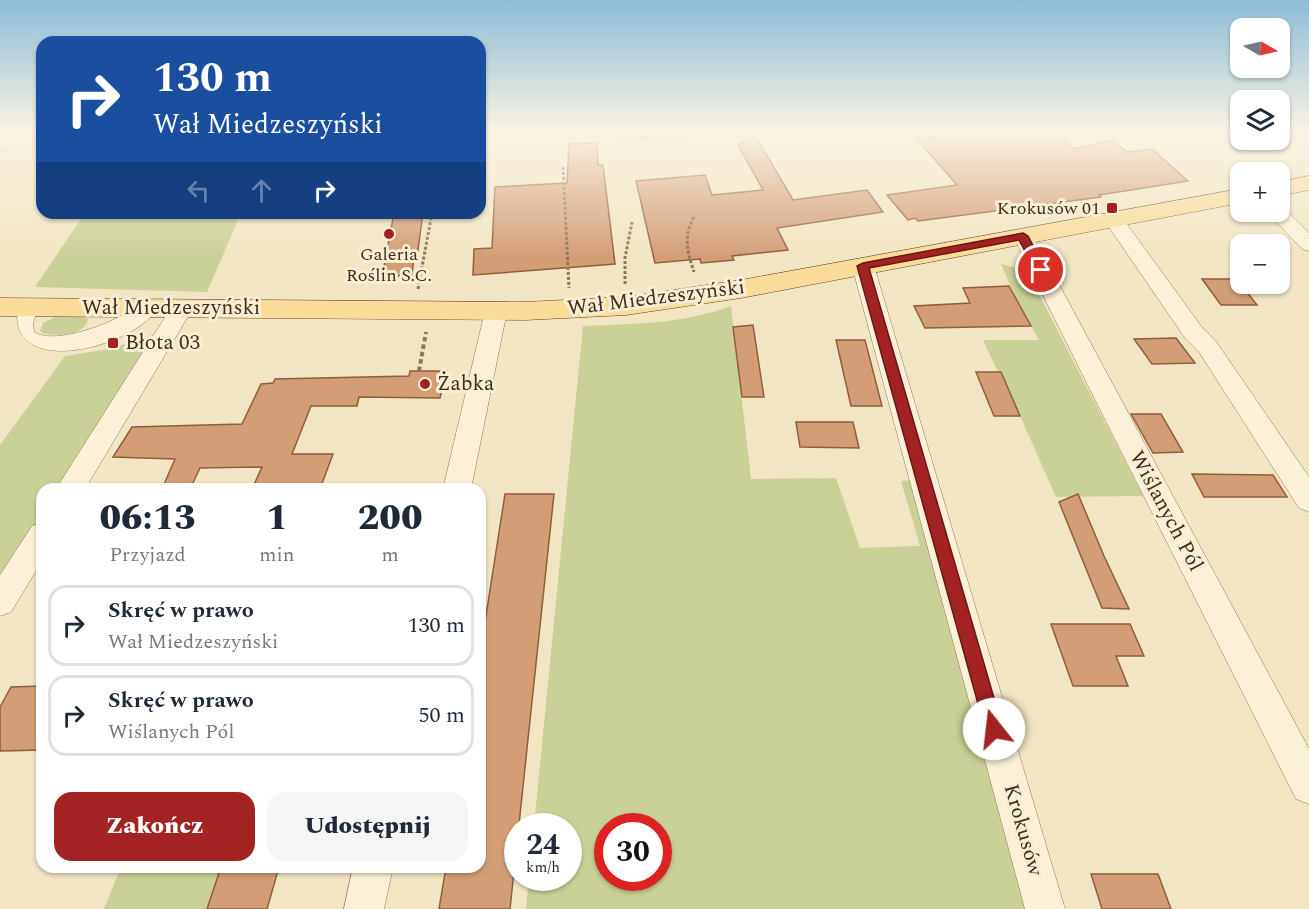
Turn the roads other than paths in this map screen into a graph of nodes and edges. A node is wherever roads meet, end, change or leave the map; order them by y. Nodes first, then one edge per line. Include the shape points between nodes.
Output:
1 (1309, 183) edge
2 (1290, 187) edge
3 (1230, 198) edge
4 (1114, 220) junction
5 (1287, 222) edge
6 (1023, 236) junction
7 (1309, 245) edge
8 (863, 266) junction
9 (13, 307) edge
10 (147, 308) junction
11 (182, 308) junction
12 (496, 311) junction
13 (74, 483) edge
14 (458, 483) edge
15 (1309, 500) edge
16 (36, 544) edge
17 (0, 602) edge
18 (1309, 786) edge
19 (372, 873) edge
20 (364, 909) edge
21 (1045, 909) edge

1 - 2 main road
3 - 4 main road, Wał Miedzeszyński
4 - 6 main road, Wał Miedzeszyński
4 - 15 street via 1207,346
5 - 7 street
6 - 8 main road, Wał Miedzeszyński
6 - 18 street, Wiślanych Pól
8 - 12 main road, Wał Miedzeszyński via 626,306
8 - 21 street, Krokusów
9 - 10 main road, Wał Miedzeszyński
9 - 10 street via 21,334 41,344 102,334 129,322
10 - 11 main road, Wał Miedzeszyński
11 - 12 main road, Wał Miedzeszyński via 420,318
11 - 13 street
12 - 14 street
16 - 17 street
19 - 20 street

